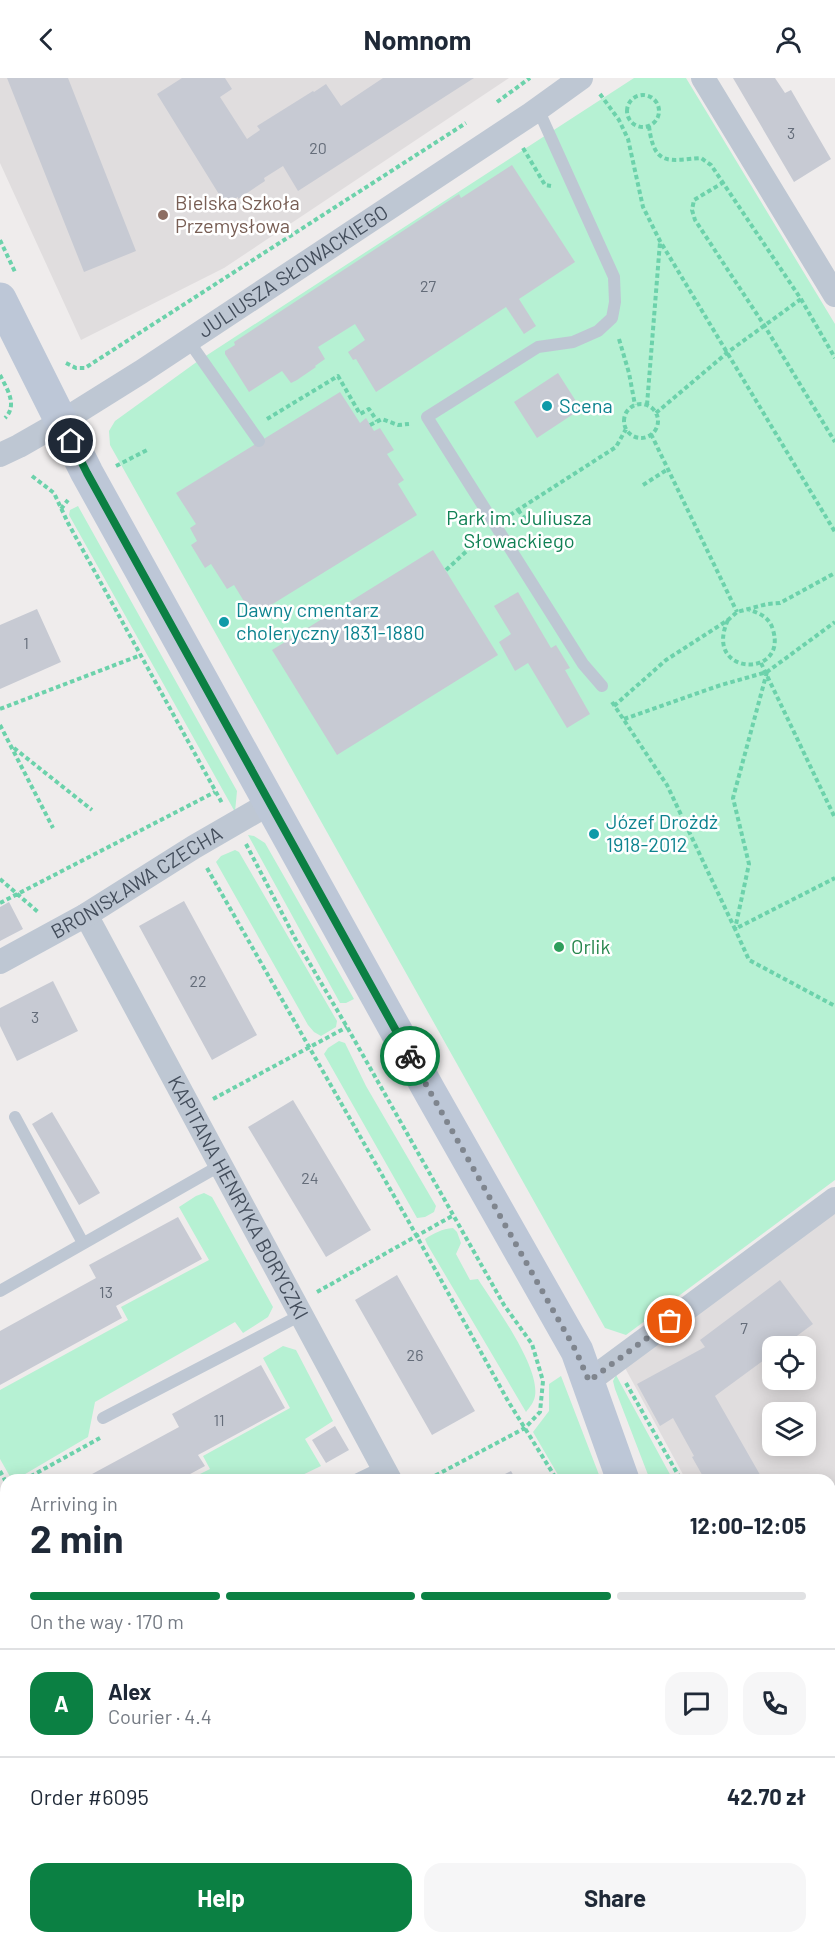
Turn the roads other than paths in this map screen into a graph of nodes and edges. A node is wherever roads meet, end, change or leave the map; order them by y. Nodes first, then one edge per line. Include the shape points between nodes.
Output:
1 (703, 78) edge
2 (569, 82) edge
3 (538, 109) junction
4 (835, 294) edge
5 (0, 299) edge
6 (188, 340) junction
7 (61, 422) junction
8 (259, 441) dead end
9 (0, 455) edge
10 (602, 686) dead end
11 (270, 803) junction
12 (86, 915) junction
13 (0, 962) edge
14 (15, 1117) dead end
15 (221, 1165) junction
16 (835, 1199) edge
17 (83, 1243) junction
18 (0, 1292) edge
19 (298, 1309) junction
20 (589, 1381) junction
21 (103, 1418) road end
22 (387, 1474) edge
23 (621, 1474) edge

1 - 4 street
2 - 3 street, JULIUSZA SŁOWACKIEGO
3 - 6 street, JULIUSZA SŁOWACKIEGO
3 - 10 lane via 614,278 612,318 598,331 573,342 538,347 427,417 583,664
5 - 7 street
6 - 7 street, JULIUSZA SŁOWACKIEGO
6 - 8 lane
7 - 9 street, JULIUSZA SŁOWACKIEGO
7 - 11 street
11 - 12 street, BRONISŁAWA CZECHA
11 - 20 street via 571,1341
12 - 13 street, BRONISŁAWA CZECHA
12 - 15 street, KAPITANA HENRYKA BORYCZKI
14 - 17 lane
15 - 17 lane
15 - 19 street, KAPITANA HENRYKA BORYCZKI
16 - 20 street
17 - 18 lane
19 - 21 lane
19 - 22 street, KAPITANA HENRYKA BORYCZKI
20 - 23 street

